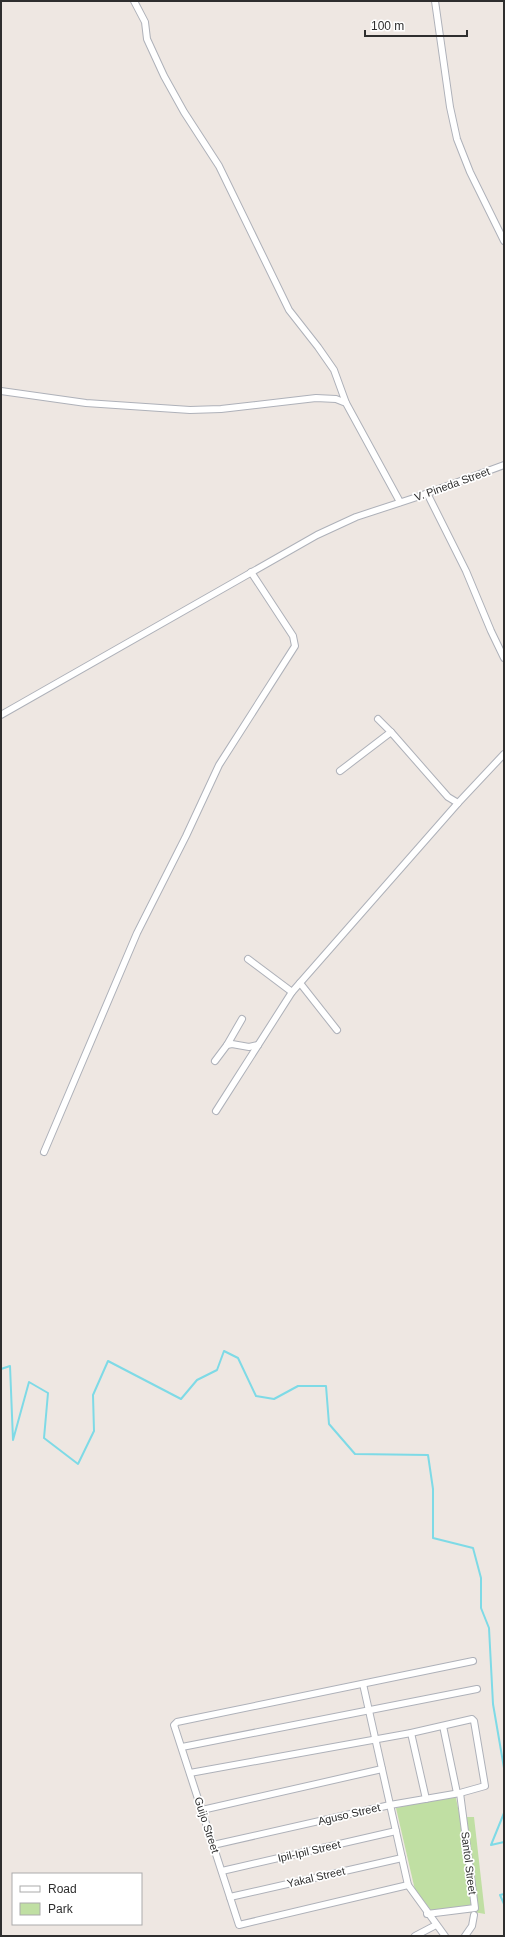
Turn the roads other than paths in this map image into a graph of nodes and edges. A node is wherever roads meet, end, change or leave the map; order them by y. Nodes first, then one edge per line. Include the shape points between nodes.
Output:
1 (134, 1) edge
2 (436, 1) edge
3 (504, 241) edge
4 (1, 391) edge
5 (346, 403) junction
6 (504, 465) edge
7 (427, 493) junction
8 (400, 502) junction
9 (251, 572) junction
10 (504, 658) edge
11 (1, 716) edge
12 (378, 719) dead end
13 (391, 732) junction
14 (504, 754) edge
15 (340, 771) dead end
16 (458, 803) junction
17 (248, 959) dead end
18 (300, 983) junction
19 (292, 992) junction
20 (242, 1019) dead end
21 (337, 1030) dead end
22 (227, 1045) junction
23 (258, 1045) junction
24 (215, 1062) dead end
25 (216, 1111) dead end
26 (44, 1152) dead end
27 (473, 1661) dead end
28 (363, 1684) junction
29 (477, 1689) dead end
30 (369, 1711) junction
31 (443, 1726) junction
32 (411, 1733) junction
33 (375, 1738) junction
34 (182, 1747) junction
35 (382, 1768) junction
36 (190, 1773) junction
37 (459, 1793) junction
38 (426, 1799) junction
39 (390, 1805) junction
40 (202, 1810) junction
41 (396, 1831) junction
42 (214, 1845) junction
43 (402, 1858) junction
44 (222, 1871) junction
45 (408, 1885) junction
46 (230, 1897) junction
47 (427, 1914) junction
48 (474, 1915) dead end
49 (436, 1925) junction
50 (415, 1936) edge
51 (444, 1936) edge
52 (465, 1936) edge

1 - 5 street via 145,22 147,39 164,76 219,166 289,310 334,370
2 - 3 street via 450,108 457,140
4 - 5 street via 86,403 190,410 216,410 316,398 336,399
5 - 8 street
6 - 7 street, V. Pineda Street
7 - 8 street, V. Pineda Street
7 - 10 street via 466,571
8 - 9 street, V. Pineda Street via 344,522
9 - 11 street, V. Pineda Street
9 - 26 street via 293,636 295,646 219,765 137,933
12 - 13 street
13 - 15 street
13 - 16 street via 448,797
14 - 16 street
16 - 18 street
17 - 19 street
18 - 19 street
18 - 21 street
19 - 23 street
20 - 22 street
22 - 23 street
22 - 24 street
23 - 25 street
27 - 28 street
28 - 30 street
28 - 34 street, Guijo Street via 177,1722 174,1725
29 - 30 street
30 - 33 street
30 - 34 street
31 - 32 street
31 - 37 street
31 - 37 street, Aguso Street via 474,1720 486,1785
32 - 33 street
32 - 38 street
33 - 35 street
33 - 36 street
34 - 36 street, Guijo Street
35 - 39 street
35 - 40 street
36 - 40 street, Guijo Street
37 - 38 street, Aguso Street
37 - 47 street, Santol Street via 475,1908
38 - 39 street, Aguso Street
39 - 41 street
39 - 42 street, Aguso Street
40 - 42 street, Guijo Street
41 - 43 street
41 - 44 street, Ipil-Ipil Street
42 - 44 street, Guijo Street
43 - 45 street
43 - 46 street, Yakal Street
44 - 46 street, Guijo Street
45 - 46 street, Guijo Street via 239,1925
45 - 47 street
47 - 49 street
48 - 52 street via 472,1926
49 - 50 street
49 - 51 street

